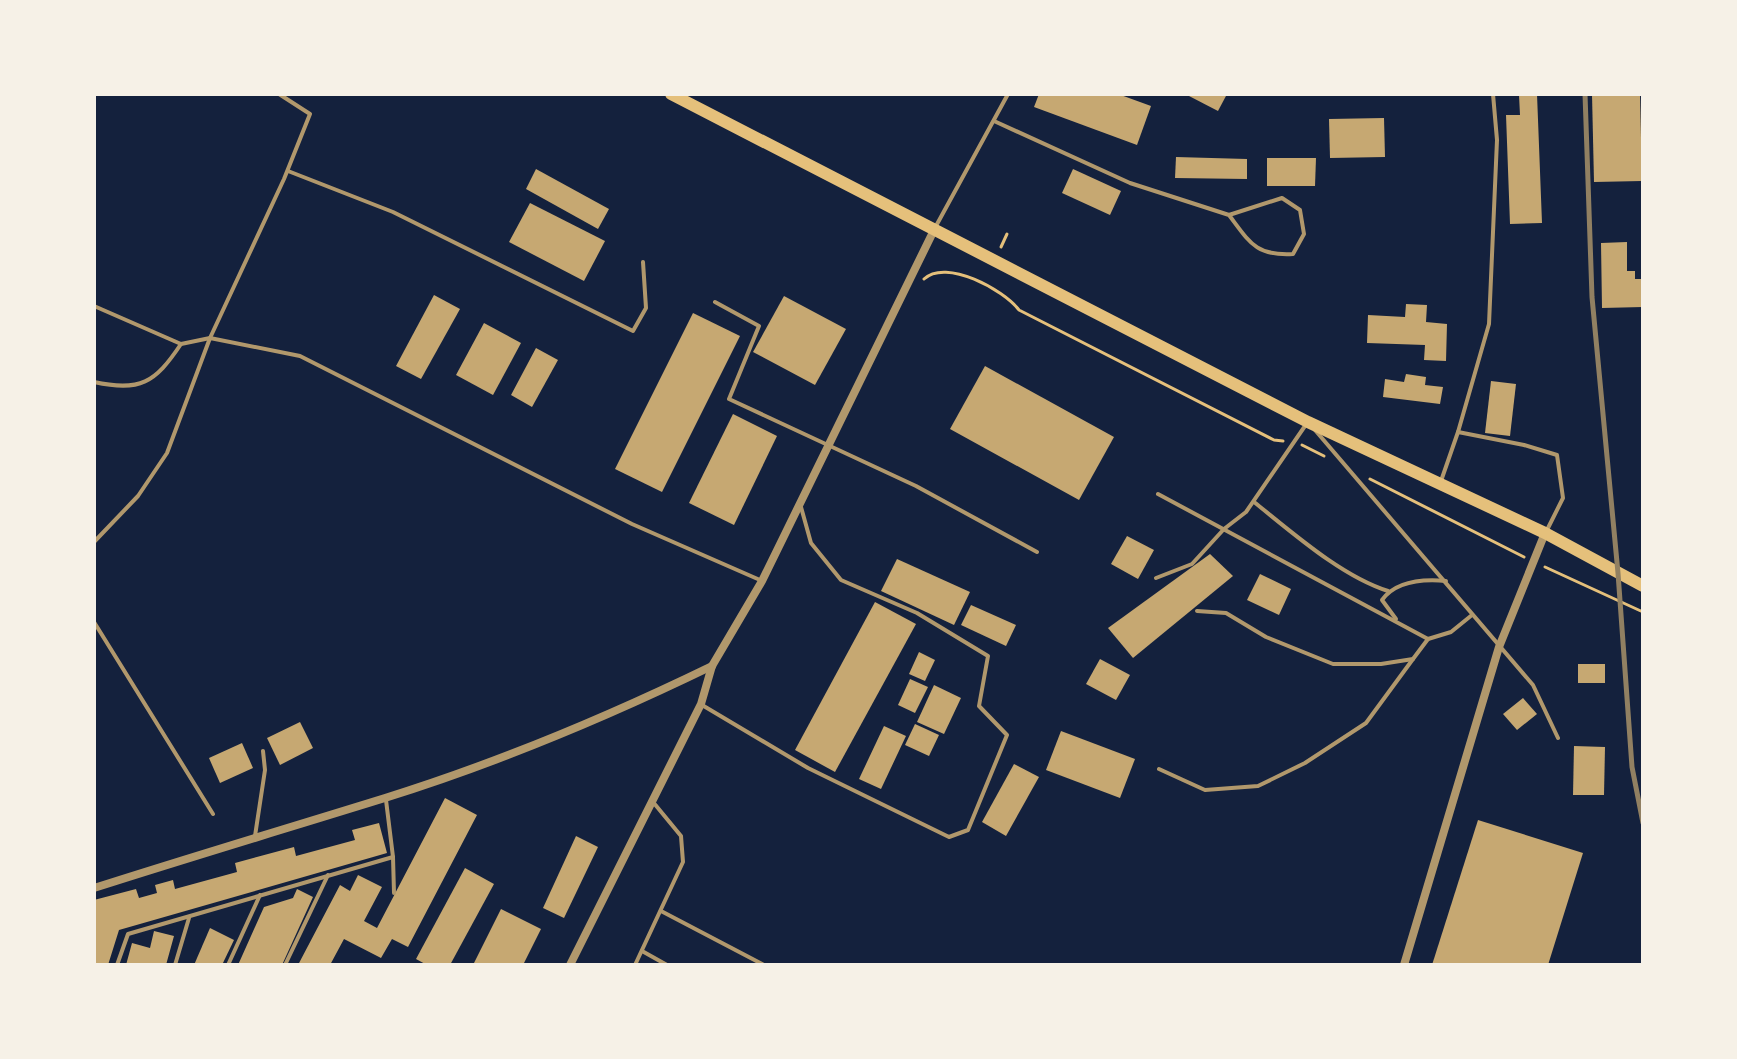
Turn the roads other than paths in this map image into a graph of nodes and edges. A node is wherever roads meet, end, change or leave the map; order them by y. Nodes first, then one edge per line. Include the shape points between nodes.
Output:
1 (279, 94) edge
2 (671, 94) edge
3 (1008, 94) edge
4 (1493, 94) edge
5 (994, 121) junction
6 (288, 171) junction
7 (1229, 215) junction
8 (935, 228) junction
9 (643, 262) dead end
10 (715, 302) dead end
11 (94, 306) edge
12 (210, 338) junction
13 (181, 344) junction
14 (94, 382) edge
15 (1308, 422) junction
16 (1458, 432) junction
17 (829, 446) junction
18 (1440, 483) junction
19 (1158, 494) dead end
20 (1253, 502) junction
21 (800, 505) junction
22 (1224, 529) junction
23 (1545, 533) junction
24 (94, 542) edge
25 (1037, 552) dead end
26 (1156, 578) dead end
27 (762, 581) junction
28 (1446, 581) junction
29 (1643, 586) edge
30 (1388, 591) junction
31 (1197, 611) dead end
32 (1473, 614) junction
33 (1397, 621) junction
34 (94, 622) edge
35 (1428, 639) junction
36 (1499, 647) junction
37 (1413, 659) junction
38 (712, 666) junction
39 (701, 704) junction
40 (1558, 738) dead end
41 (263, 751) dead end
42 (1159, 769) dead end
43 (386, 797) junction
44 (653, 802) junction
45 (213, 814) dead end
46 (255, 836) junction
47 (393, 857) junction
48 (328, 875) junction
49 (94, 888) edge
50 (394, 893) dead end
51 (260, 895) junction
52 (661, 911) junction
53 (189, 918) junction
54 (642, 951) junction
55 (117, 965) edge
56 (175, 965) edge
57 (228, 965) edge
58 (285, 965) edge
59 (570, 965) edge
60 (635, 965) edge
61 (667, 965) edge
62 (764, 965) edge
63 (1404, 965) edge

1 - 6 lane via 310,114
2 - 8 main road
3 - 5 lane
4 - 16 lane via 1497,140 1489,324
5 - 7 lane via 1130,183
5 - 8 lane
6 - 9 lane via 393,212 633,331 646,308
6 - 12 lane
7 - 7 lane via 1247,239 1269,255 1293,254 1304,234 1300,210 1282,198
8 - 15 main road
8 - 17 street
10 - 17 lane via 759,326 729,399
11 - 13 lane
12 - 13 lane
12 - 24 lane via 167,453 138,496
12 - 27 lane via 300,356 632,524
13 - 14 lane via 143,384 122,388
15 - 18 main road
15 - 20 lane
15 - 28 lane
16 - 18 lane
16 - 23 lane via 1557,455 1563,498
17 - 21 street
17 - 25 lane
18 - 23 main road
19 - 22 lane
20 - 22 lane
20 - 30 lane via 1311,546
21 - 27 street
21 - 39 lane via 811,543 841,580 917,613 988,656 979,706 1007,735 968,830 949,837 808,768
22 - 26 lane via 1192,564
22 - 33 lane
23 - 29 main road
23 - 36 street
27 - 38 street
28 - 30 lane via 1424,579
28 - 32 lane
30 - 33 lane via 1382,600
31 - 37 lane via 1226,613 1266,637 1333,664
32 - 35 lane via 1451,632
32 - 36 lane
33 - 35 lane
34 - 45 lane
35 - 37 lane
36 - 40 lane via 1533,685
36 - 63 street
37 - 42 lane via 1366,723 1258,786 1205,790
38 - 39 street
38 - 43 street via 630,706
39 - 44 street
41 - 46 lane
43 - 46 street
43 - 47 lane
44 - 52 lane via 681,836 683,862
44 - 59 street
46 - 49 street
47 - 48 lane
47 - 50 lane
48 - 51 lane
48 - 58 lane
51 - 53 lane
51 - 57 lane
52 - 54 lane
52 - 62 lane
53 - 55 lane via 128,934
53 - 56 lane
54 - 60 lane
54 - 61 lane

